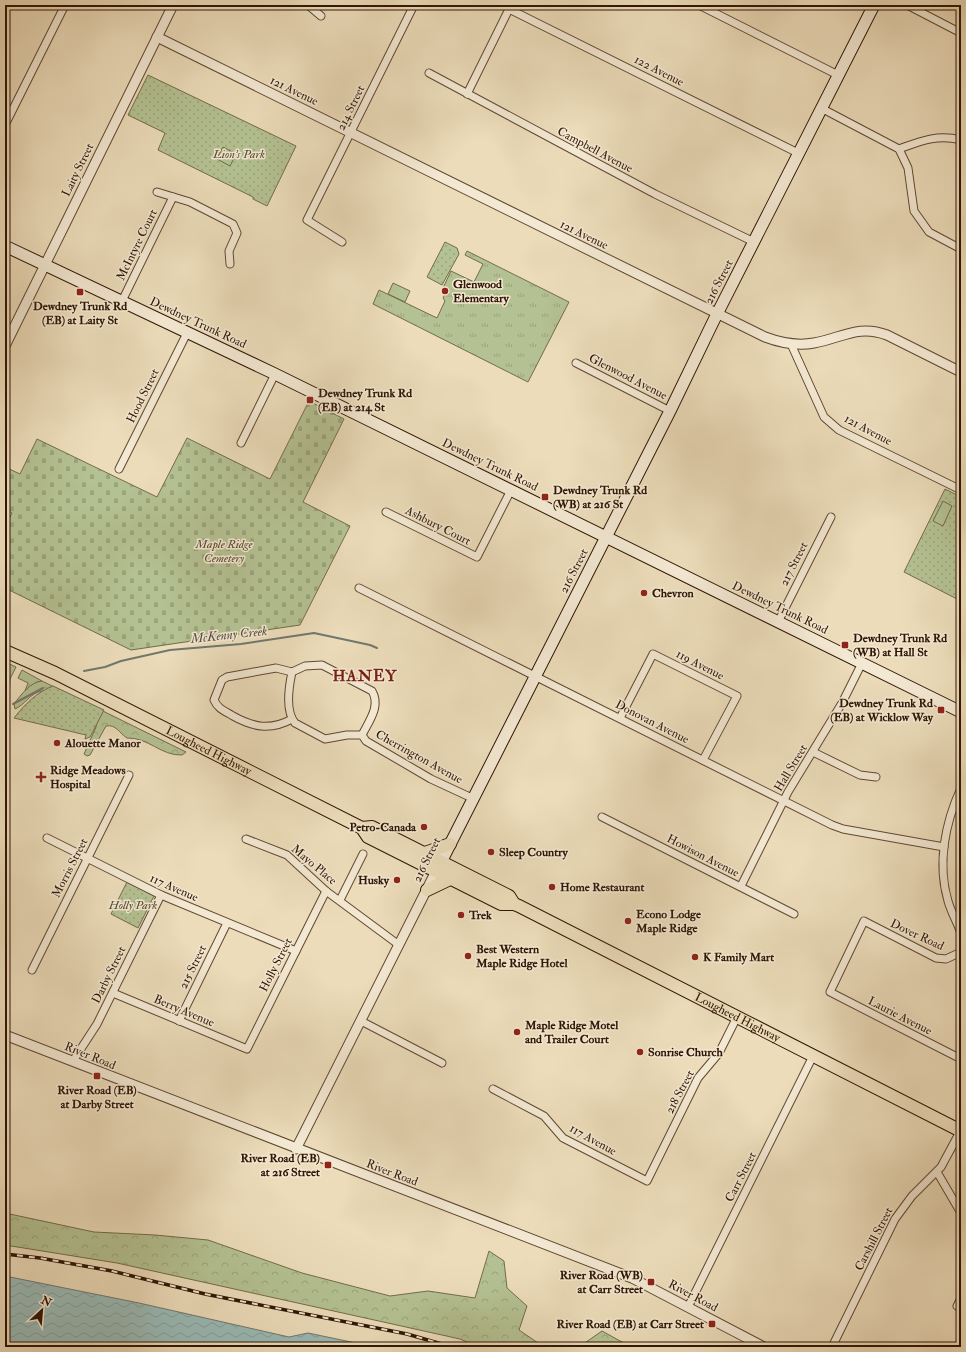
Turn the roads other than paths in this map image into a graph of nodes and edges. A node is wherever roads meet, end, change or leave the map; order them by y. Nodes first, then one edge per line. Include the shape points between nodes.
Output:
1 (65, 5) edge
2 (173, 5) edge
3 (308, 5) edge
4 (414, 5) edge
5 (698, 5) edge
6 (874, 5) edge
7 (907, 5) edge
8 (510, 7) edge
9 (321, 16) dead end
10 (961, 33) edge
11 (157, 37) junction
12 (429, 73) dead end
13 (838, 75) junction
14 (466, 94) junction
15 (821, 108) junction
16 (6, 120) edge
17 (352, 132) junction
18 (961, 140) edge
19 (899, 149) junction
20 (798, 153) junction
21 (157, 192) dead end
22 (173, 197) junction
23 (342, 242) dead end
24 (754, 242) junction
25 (5, 246) edge
26 (961, 249) edge
27 (230, 264) dead end
28 (45, 265) junction
29 (122, 302) junction
30 (717, 314) junction
31 (187, 332) junction
32 (791, 344) junction
33 (5, 346) edge
34 (576, 363) dead end
35 (961, 372) edge
36 (275, 374) junction
37 (670, 411) junction
38 (241, 443) dead end
39 (119, 469) dead end
40 (511, 490) junction
41 (961, 490) edge
42 (386, 512) dead end
43 (831, 517) dead end
44 (606, 538) junction
45 (359, 588) dead end
46 (778, 622) junction
47 (5, 645) edge
48 (5, 651) edge
49 (862, 663) junction
50 (292, 672) junction
51 (55, 673) junction
52 (535, 675) junction
53 (961, 712) edge
54 (620, 718) junction
55 (292, 719) junction
56 (362, 735) junction
57 (813, 752) junction
58 (702, 760) junction
59 (129, 775) dead end
60 (876, 777) dead end
61 (961, 788) edge
62 (472, 798) junction
63 (784, 801) junction
64 (602, 817) dead end
65 (362, 828) junction
66 (47, 838) dead end
67 (246, 839) dead end
68 (450, 844) junction
69 (944, 847) junction
70 (425, 853) junction
71 (363, 854) dead end
72 (88, 858) junction
73 (438, 866) junction
74 (450, 879) junction
75 (741, 886) junction
76 (427, 890) junction
77 (326, 891) junction
78 (161, 895) junction
79 (340, 900) junction
80 (514, 904) junction
81 (794, 914) dead end
82 (227, 923) junction
83 (961, 933) edge
84 (399, 945) junction
85 (296, 951) junction
86 (961, 952) edge
87 (32, 970) dead end
88 (830, 992) joint
89 (113, 993) junction
90 (737, 1017) junction
91 (179, 1021) junction
92 (361, 1021) junction
93 (5, 1035) edge
94 (247, 1048) joint
95 (813, 1056) junction
96 (961, 1059) edge
97 (73, 1062) junction
98 (442, 1063) dead end
99 (493, 1089) dead end
100 (961, 1130) edge
101 (296, 1149) junction
102 (937, 1172) junction
103 (647, 1181) joint
104 (961, 1213) edge
105 (961, 1298) edge
106 (688, 1307) junction
107 (961, 1309) edge
108 (764, 1347) edge
109 (832, 1347) edge

1 - 16 street
2 - 11 street, Laity Street
3 - 9 street
4 - 17 street, 214 Street
5 - 13 street
6 - 13 main road, 216 Street
7 - 10 street
8 - 14 street
8 - 20 street, 122 Avenue
11 - 17 street, 121 Avenue
11 - 28 street, Laity Street
12 - 14 street, Campbell Avenue
13 - 15 main road, 216 Street
14 - 24 street, Campbell Avenue via 656,194
15 - 19 street
15 - 20 main road, 216 Street
17 - 23 street, 214 Street via 307,220
17 - 30 street, 121 Avenue
18 - 19 street via 946,136
19 - 26 street via 908,168 914,211 929,232
20 - 24 main road, 216 Street
21 - 22 street, McIntyre Court
22 - 27 street, McIntyre Court via 190,202 233,224 236,233 229,250
22 - 29 street, McIntyre Court
24 - 30 main road, 216 Street
25 - 28 main road, Dewdney Trunk Road
28 - 29 main road, Dewdney Trunk Road
28 - 33 street, Laity Street
29 - 31 main road, Dewdney Trunk Road
30 - 32 street, 121 Avenue via 765,337
30 - 37 main road, 216 Street
31 - 36 main road, Dewdney Trunk Road
31 - 39 street, Hood Street
32 - 35 street via 816,343 860,330 874,331
32 - 41 street, 121 Avenue via 824,417 839,430
34 - 37 street, Glenwood Avenue
36 - 38 street
36 - 40 main road, Dewdney Trunk Road
37 - 44 main road, 216 Street
40 - 42 street, Ashbury Court via 477,558
40 - 44 main road, Dewdney Trunk Road
43 - 46 street, 217 Street
44 - 46 main road, Dewdney Trunk Road
44 - 52 main road, 216 Street
45 - 52 street, Donovan Avenue
46 - 49 main road, Dewdney Trunk Road
47 - 51 highway, Lougheed Highway
48 - 51 highway, Lougheed Highway
49 - 53 main road, Dewdney Trunk Road
49 - 57 street, Hall Street
50 - 55 street via 289,685
50 - 55 street via 276,668 227,677 222,680 214,700 218,707 253,726 271,727
50 - 56 street via 305,666 322,665 372,691 376,699 376,708
51 - 65 highway, Lougheed Highway
52 - 54 street, Donovan Avenue
52 - 62 main road, 216 Street
54 - 58 street, Donovan Avenue
54 - 58 street, 119 Avenue via 653,654 737,696
55 - 56 street, Cherrington Avenue via 325,739
56 - 62 street, Cherrington Avenue via 366,741 431,779
57 - 60 street via 860,775
57 - 63 street, Hall Street
58 - 63 street, Donovan Avenue
59 - 72 street, Morris Street
61 - 69 street via 950,817
62 - 68 main road, 216 Street
63 - 69 street, Donovan Avenue via 843,829
63 - 75 street, Hall Street
64 - 75 street, Howison Avenue
65 - 70 highway, Lougheed Highway via 372,827
65 - 73 highway, Lougheed Highway via 368,837
66 - 72 street, 117 Avenue
67 - 77 street, Mayo Place via 287,855
68 - 70 highway
68 - 73 main road, 216 Street
69 - 83 street via 945,890
70 - 73 highway, Lougheed Highway
71 - 79 street, Mayo Place
72 - 78 street, 117 Avenue
72 - 87 street, Morris Street
73 - 74 highway, Lougheed Highway
73 - 76 street, 216 Street
73 - 80 highway, Lougheed Highway via 509,896
74 - 76 highway
74 - 80 highway, Lougheed Highway via 501,904
75 - 81 street, Howison Avenue
76 - 84 street, 216 Street
77 - 79 street, Mayo Place
77 - 85 street, Holly Street
78 - 82 street, 117 Avenue
78 - 89 street, Darby Street
79 - 84 street
80 - 90 highway, Lougheed Highway
82 - 85 street, 117 Avenue
82 - 91 street, 215 Street
84 - 92 street, 216 Street
85 - 94 street, Holly Street
86 - 88 street, Dover Road via 946,959 936,958 864,921
88 - 96 street, Laurie Avenue
89 - 91 street, Berry Avenue
89 - 97 street, Darby Street
90 - 95 highway, Lougheed Highway
90 - 103 street, 218 Street via 719,1053 698,1078
91 - 94 street, Berry Avenue
92 - 98 street
92 - 101 street, 216 Street
93 - 97 street, River Road
95 - 100 highway, Lougheed Highway
95 - 106 street, Carr Street
97 - 101 street, River Road
99 - 103 street, 117 Avenue via 544,1116 563,1138
100 - 102 street, Carshill Street
101 - 106 street, River Road via 632,1278
102 - 104 street
102 - 109 street, Carshill Street via 912,1196 895,1219
105 - 107 street via 956,1306
106 - 108 street, River Road

